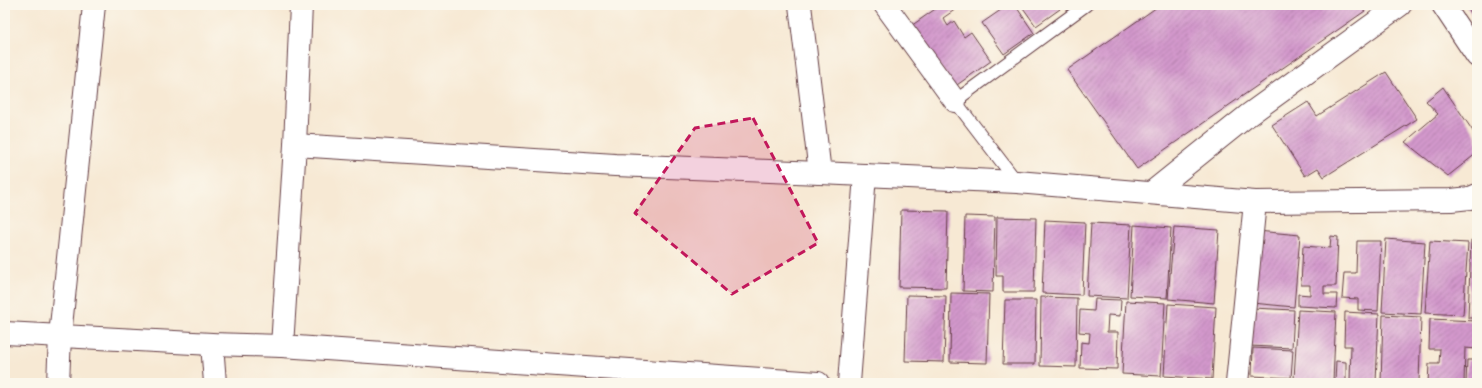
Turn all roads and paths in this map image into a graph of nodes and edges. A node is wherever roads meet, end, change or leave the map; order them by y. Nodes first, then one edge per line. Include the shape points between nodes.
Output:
1 (94, 5) edge
2 (301, 5) edge
3 (800, 5) edge
4 (885, 5) edge
5 (1086, 5) edge
6 (1400, 5) edge
7 (1443, 5) edge
8 (1477, 56) edge
9 (955, 101) junction
10 (295, 145) junction
11 (820, 173) junction
12 (865, 175) junction
13 (1017, 182) junction
14 (1151, 193) junction
15 (1477, 195) edge
16 (1255, 202) junction
17 (5, 333) edge
18 (60, 336) junction
19 (212, 344) junction
20 (282, 346) junction
21 (58, 383) edge
22 (215, 383) edge
23 (818, 383) edge
24 (849, 383) edge
25 (1237, 383) edge

1 - 18 street
2 - 10 street
3 - 11 street
4 - 9 street
5 - 9 lane
6 - 14 street via 1247,116
7 - 8 street
9 - 13 lane
10 - 11 street via 615,165
10 - 20 street
11 - 12 street
12 - 13 street
12 - 24 street
13 - 14 street
14 - 16 street
15 - 16 street via 1451,200
16 - 25 street
17 - 18 street
18 - 19 street
18 - 21 street
19 - 20 street
19 - 22 street
20 - 23 street

